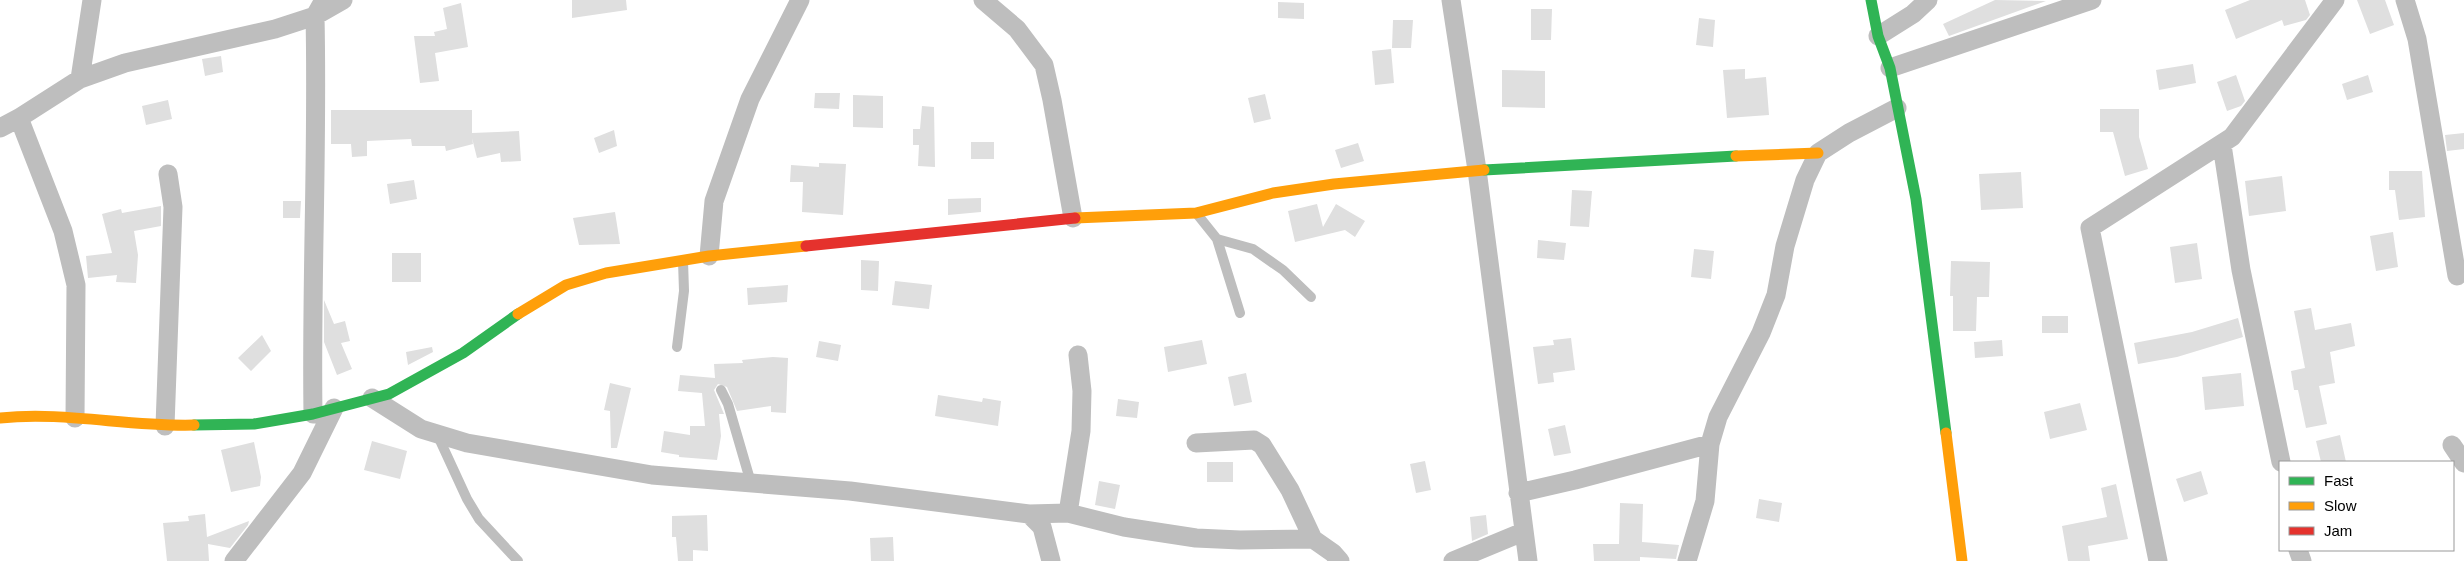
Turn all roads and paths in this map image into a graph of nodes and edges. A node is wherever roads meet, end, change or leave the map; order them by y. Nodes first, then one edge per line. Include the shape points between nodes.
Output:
1 (92, 0) edge
2 (343, 0) edge
3 (800, 0) edge
4 (983, 0) edge
5 (1451, 0) edge
6 (1871, 0) edge
7 (1928, 0) edge
8 (2092, 0) edge
9 (2334, 0) edge
10 (2405, 0) edge
11 (320, 8) edge
12 (1878, 36) junction
13 (1890, 68) junction
14 (80, 79) junction
15 (1897, 108) junction
16 (19, 118) junction
17 (0, 128) edge
18 (2222, 145) junction
19 (1818, 153) junction
20 (1477, 170) junction
21 (168, 174) dead end
22 (1196, 213) junction
23 (1073, 218) junction
24 (1217, 239) junction
25 (709, 256) junction
26 (682, 260) junction
27 (2457, 276) dead end
28 (1311, 298) dead end
29 (1240, 313) dead end
30 (677, 347) dead end
31 (1078, 355) dead end
32 (721, 390) dead end
33 (372, 398) junction
34 (334, 408) junction
35 (313, 414) junction
36 (0, 418) edge
37 (75, 418) junction
38 (165, 426) junction
39 (437, 434) junction
40 (1196, 443) dead end
41 (1710, 444) junction
42 (2452, 445) dead end
43 (2281, 461) edge
44 (2464, 462) edge
45 (751, 483) junction
46 (1518, 493) junction
47 (1068, 513) junction
48 (1028, 514) junction
49 (1523, 532) junction
50 (1312, 538) junction
51 (234, 561) edge
52 (518, 561) edge
53 (1052, 561) edge
54 (1340, 561) edge
55 (1453, 561) edge
56 (1528, 561) edge
57 (1687, 561) edge
58 (1962, 561) edge
59 (2158, 561) edge

1 - 14 street
2 - 11 street
3 - 25 street via 747,108 714,200
4 - 23 street via 1017,29 1044,65
5 - 20 street
6 - 12 street
7 - 12 street via 1913,14
8 - 13 street
9 - 18 street via 2232,137
10 - 27 street via 2418,49
11 - 14 street via 275,29 125,63
11 - 35 street via 312,286
12 - 13 street
13 - 15 street
14 - 16 street
15 - 19 street via 1849,132
15 - 58 street via 1916,198
16 - 17 street
16 - 37 street via 63,231 76,284
18 - 43 street via 2241,270
18 - 59 street via 2090,228
19 - 20 street
19 - 41 street via 1785,246 1776,295 1761,333 1718,417
20 - 22 street via 1272,193
20 - 46 street
21 - 38 street via 172,207
22 - 23 street
22 - 24 lane
23 - 25 street
24 - 28 lane via 1253,249 1283,270
24 - 29 lane
25 - 26 street
26 - 30 lane via 684,292
26 - 33 street via 566,285 463,353 389,394
31 - 47 street via 1082,391 1081,431
32 - 45 lane
33 - 34 street
33 - 39 street via 421,429
34 - 35 street
34 - 51 street via 302,473
35 - 38 street via 254,424
36 - 37 street
37 - 38 street
39 - 45 street via 468,443 652,475
39 - 52 lane via 479,519
40 - 50 street via 1254,440 1262,445 1290,490
41 - 46 street
41 - 57 street via 1705,501
42 - 44 street
45 - 48 street via 850,491
46 - 49 street
47 - 48 street
47 - 50 street via 1196,538
48 - 53 street via 1042,527
49 - 55 street
49 - 56 street
50 - 54 street

